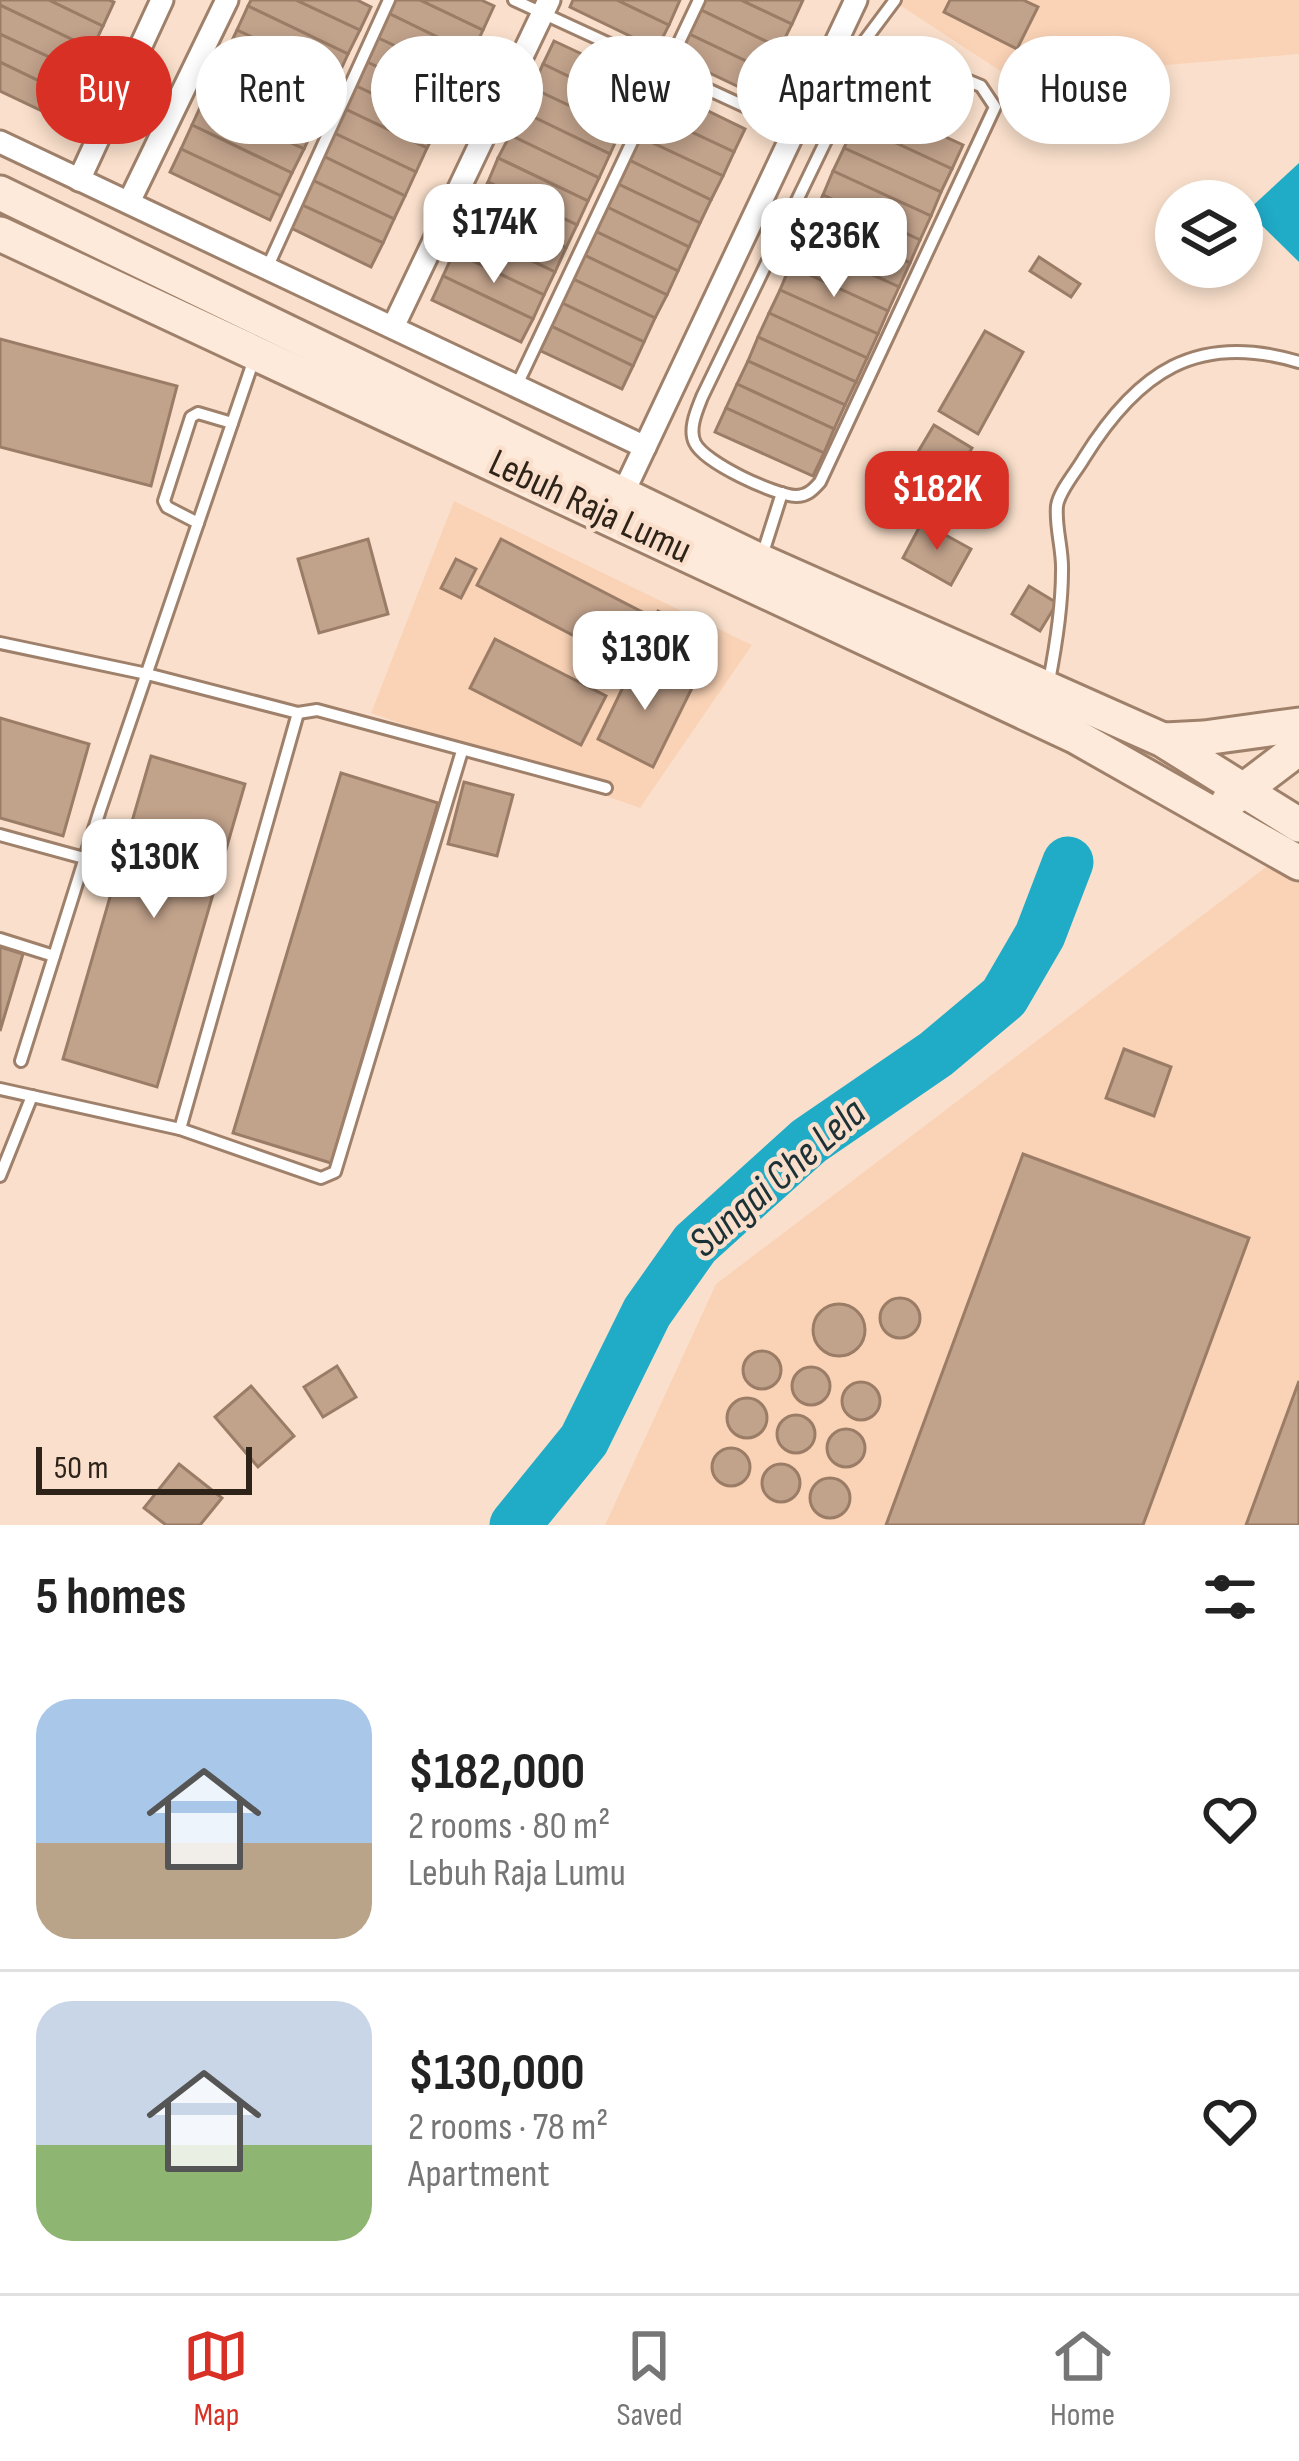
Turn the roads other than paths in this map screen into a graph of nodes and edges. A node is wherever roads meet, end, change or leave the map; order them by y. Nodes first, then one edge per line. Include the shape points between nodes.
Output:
1 (162, 0) edge
2 (226, 0) edge
3 (389, 0) edge
4 (514, 0) edge
5 (699, 0) edge
6 (856, 0) edge
7 (895, 0) edge
8 (546, 7) edge
9 (601, 36) edge
10 (682, 36) edge
11 (846, 36) edge
12 (861, 36) edge
13 (974, 83) edge
14 (0, 142) edge
15 (631, 144) edge
16 (787, 144) edge
17 (825, 144) edge
18 (79, 180) junction
19 (0, 193) edge
20 (129, 202) junction
21 (0, 233) edge
22 (268, 266) junction
23 (393, 328) junction
24 (262, 337) junction
25 (1299, 362) edge
26 (516, 387) junction
27 (232, 423) junction
28 (645, 447) junction
29 (782, 493) junction
30 (617, 506) junction
31 (199, 523) junction
32 (760, 561) junction
33 (0, 643) edge
34 (147, 674) junction
35 (1043, 705) junction
36 (298, 713) junction
37 (1299, 725) edge
38 (1163, 740) junction
39 (1299, 748) edge
40 (463, 751) junction
41 (606, 788) dead end
42 (1243, 790) junction
43 (1212, 814) junction
44 (1295, 818) edge
45 (0, 835) edge
46 (1258, 842) junction
47 (84, 858) junction
48 (1299, 863) edge
49 (0, 939) edge
50 (53, 956) junction
51 (21, 1061) dead end
52 (0, 1089) edge
53 (32, 1096) junction
54 (180, 1129) junction
55 (0, 1176) edge

1 - 18 street
2 - 20 street
3 - 22 lane
4 - 8 lane
5 - 10 lane
6 - 11 street
7 - 12 lane
8 - 9 lane
8 - 23 street
13 - 29 lane via 995,106 820,482 810,493
14 - 18 street
15 - 26 lane
16 - 28 street
17 - 29 lane via 692,434 706,456
18 - 20 street
19 - 24 street, Lebuh Raja Lumu
20 - 22 street
21 - 24 street, Lebuh Raja Lumu
22 - 23 street
23 - 26 street
24 - 27 lane
24 - 30 street, Lebuh Raja Lumu
25 - 35 lane via 1249,350 1212,354 1163,371 1111,415 1057,502 1063,568
26 - 28 street
27 - 31 lane
27 - 31 lane via 191,417 164,501
28 - 30 street
29 - 32 lane
30 - 32 street, Lebuh Raja Lumu
30 - 35 street, Lebuh Raja Lumu
31 - 34 lane
32 - 35 street, Lebuh Raja Lumu
33 - 34 lane
34 - 36 lane
34 - 47 lane
35 - 38 street
35 - 43 street, Lebuh Raja Lumu
36 - 40 lane via 316,710
36 - 54 lane
37 - 38 street
38 - 42 street
39 - 42 street
40 - 41 lane
40 - 54 lane via 334,1172 322,1178
42 - 43 street
42 - 44 street
43 - 46 street, Lebuh Raja Lumu
44 - 46 street
45 - 47 lane
46 - 48 street, Lebuh Raja Lumu
47 - 50 lane
49 - 50 lane
50 - 51 lane
52 - 53 lane
53 - 54 lane
53 - 55 lane

